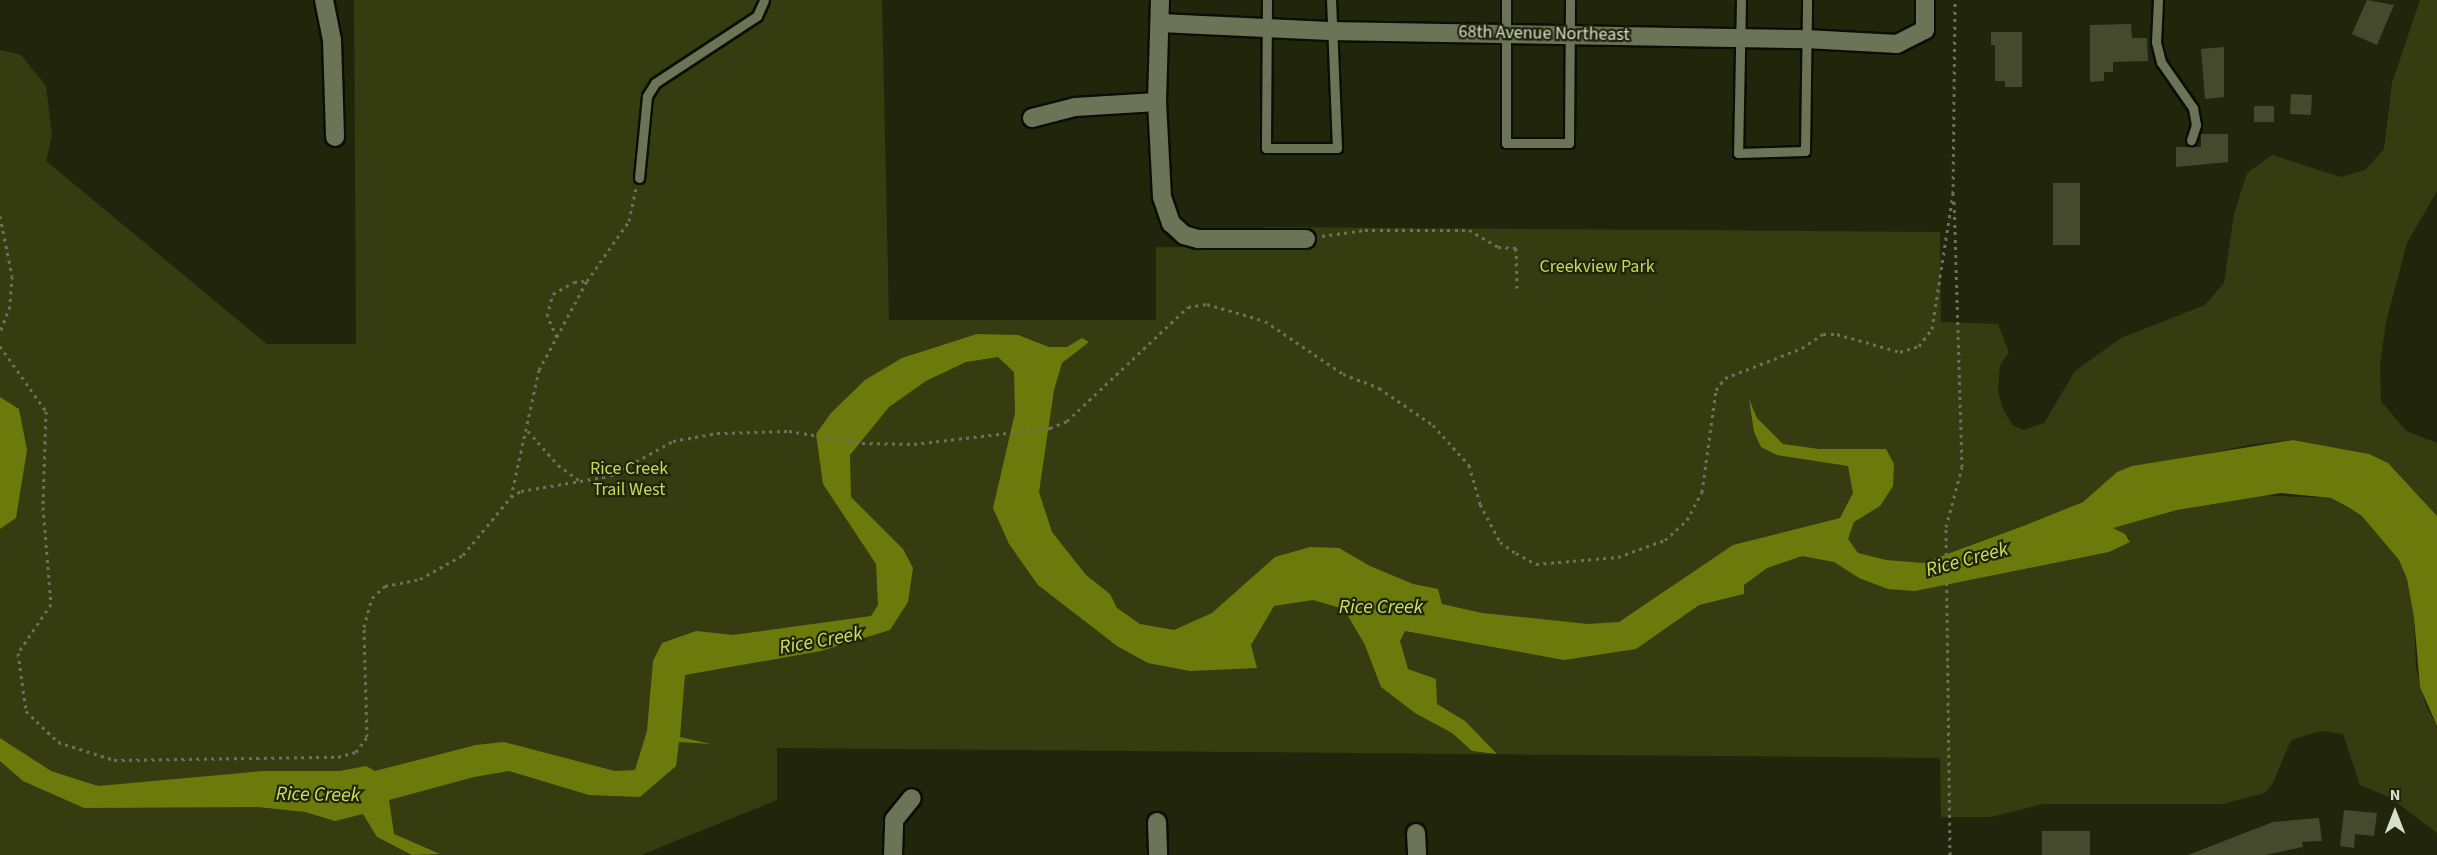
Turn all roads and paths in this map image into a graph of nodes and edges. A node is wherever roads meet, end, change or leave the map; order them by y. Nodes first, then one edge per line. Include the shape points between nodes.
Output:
1 (324, 0) edge
2 (764, 0) edge
3 (1160, 0) edge
4 (1267, 0) edge
5 (1331, 0) edge
6 (1506, 0) edge
7 (1570, 0) edge
8 (1741, 0) edge
9 (1807, 0) edge
10 (1925, 0) edge
11 (1955, 0) edge
12 (2158, 0) edge
13 (1160, 23) junction
14 (1266, 28) junction
15 (1329, 31) junction
16 (1506, 32) junction
17 (1568, 34) junction
18 (1740, 38) junction
19 (1806, 39) junction
20 (1157, 102) junction
21 (1032, 118) dead end
22 (335, 136) dead end
23 (2191, 140) dead end
24 (639, 178) joint
25 (1953, 194) junction
26 (0, 216) edge
27 (1306, 239) joint
28 (587, 281) junction
29 (1517, 288) dead end
30 (0, 332) edge
31 (557, 337) junction
32 (0, 346) edge
33 (528, 431) junction
34 (580, 481) junction
35 (511, 497) junction
36 (912, 798) dead end
37 (1157, 822) dead end
38 (1416, 833) dead end
39 (893, 855) edge
40 (1158, 855) edge
41 (1417, 855) edge
42 (1950, 855) edge

1 - 22 street via 332,40
2 - 24 lane via 757,16 655,83 647,96
3 - 13 street
4 - 14 lane
5 - 15 lane
6 - 16 lane
7 - 17 lane
8 - 18 lane
9 - 19 lane
10 - 19 street, 68th Avenue Northeast via 1925,30 1897,44
11 - 25 path
12 - 23 lane via 2156,42 2161,62 2193,108 2196,125
13 - 14 street, 68th Avenue Northeast
13 - 20 street
14 - 15 street, 68th Avenue Northeast
14 - 15 lane via 1266,148 1337,148
15 - 16 street, 68th Avenue Northeast
16 - 17 street, 68th Avenue Northeast
16 - 17 lane via 1506,143 1569,143
17 - 18 street, 68th Avenue Northeast
18 - 19 street, 68th Avenue Northeast
18 - 19 lane via 1738,153 1805,152
20 - 21 street via 1075,107
20 - 27 street via 1162,197 1171,223 1184,235 1198,239
24 - 28 path via 629,221
25 - 34 path via 1932,329 1918,346 1889,351 1837,334 1823,334 1802,348 1725,378 1716,390 1702,492 1687,520 1665,540 1617,557 1536,564 1516,553 1500,542 1480,504 1469,465 1433,425 1379,388 1343,374 1265,321 1207,304 1188,307 1067,421 1050,428 914,444 754,432 673,441 610,476
25 - 42 path via 1962,467 1946,527
26 - 30 path via 12,276 10,306
27 - 29 path via 1365,230 1468,230 1498,247 1516,248
28 - 31 path
28 - 31 path via 574,282 553,294 548,316
31 - 33 path via 539,370
32 - 35 path via 46,411 43,507 51,604 18,652 27,711 58,742 82,753 114,760 338,757 356,752 367,737 364,627 372,598 385,586 420,579 463,555
33 - 34 path via 558,465
33 - 35 path
34 - 35 path via 522,491
36 - 39 street via 894,820
37 - 40 street
38 - 41 street

